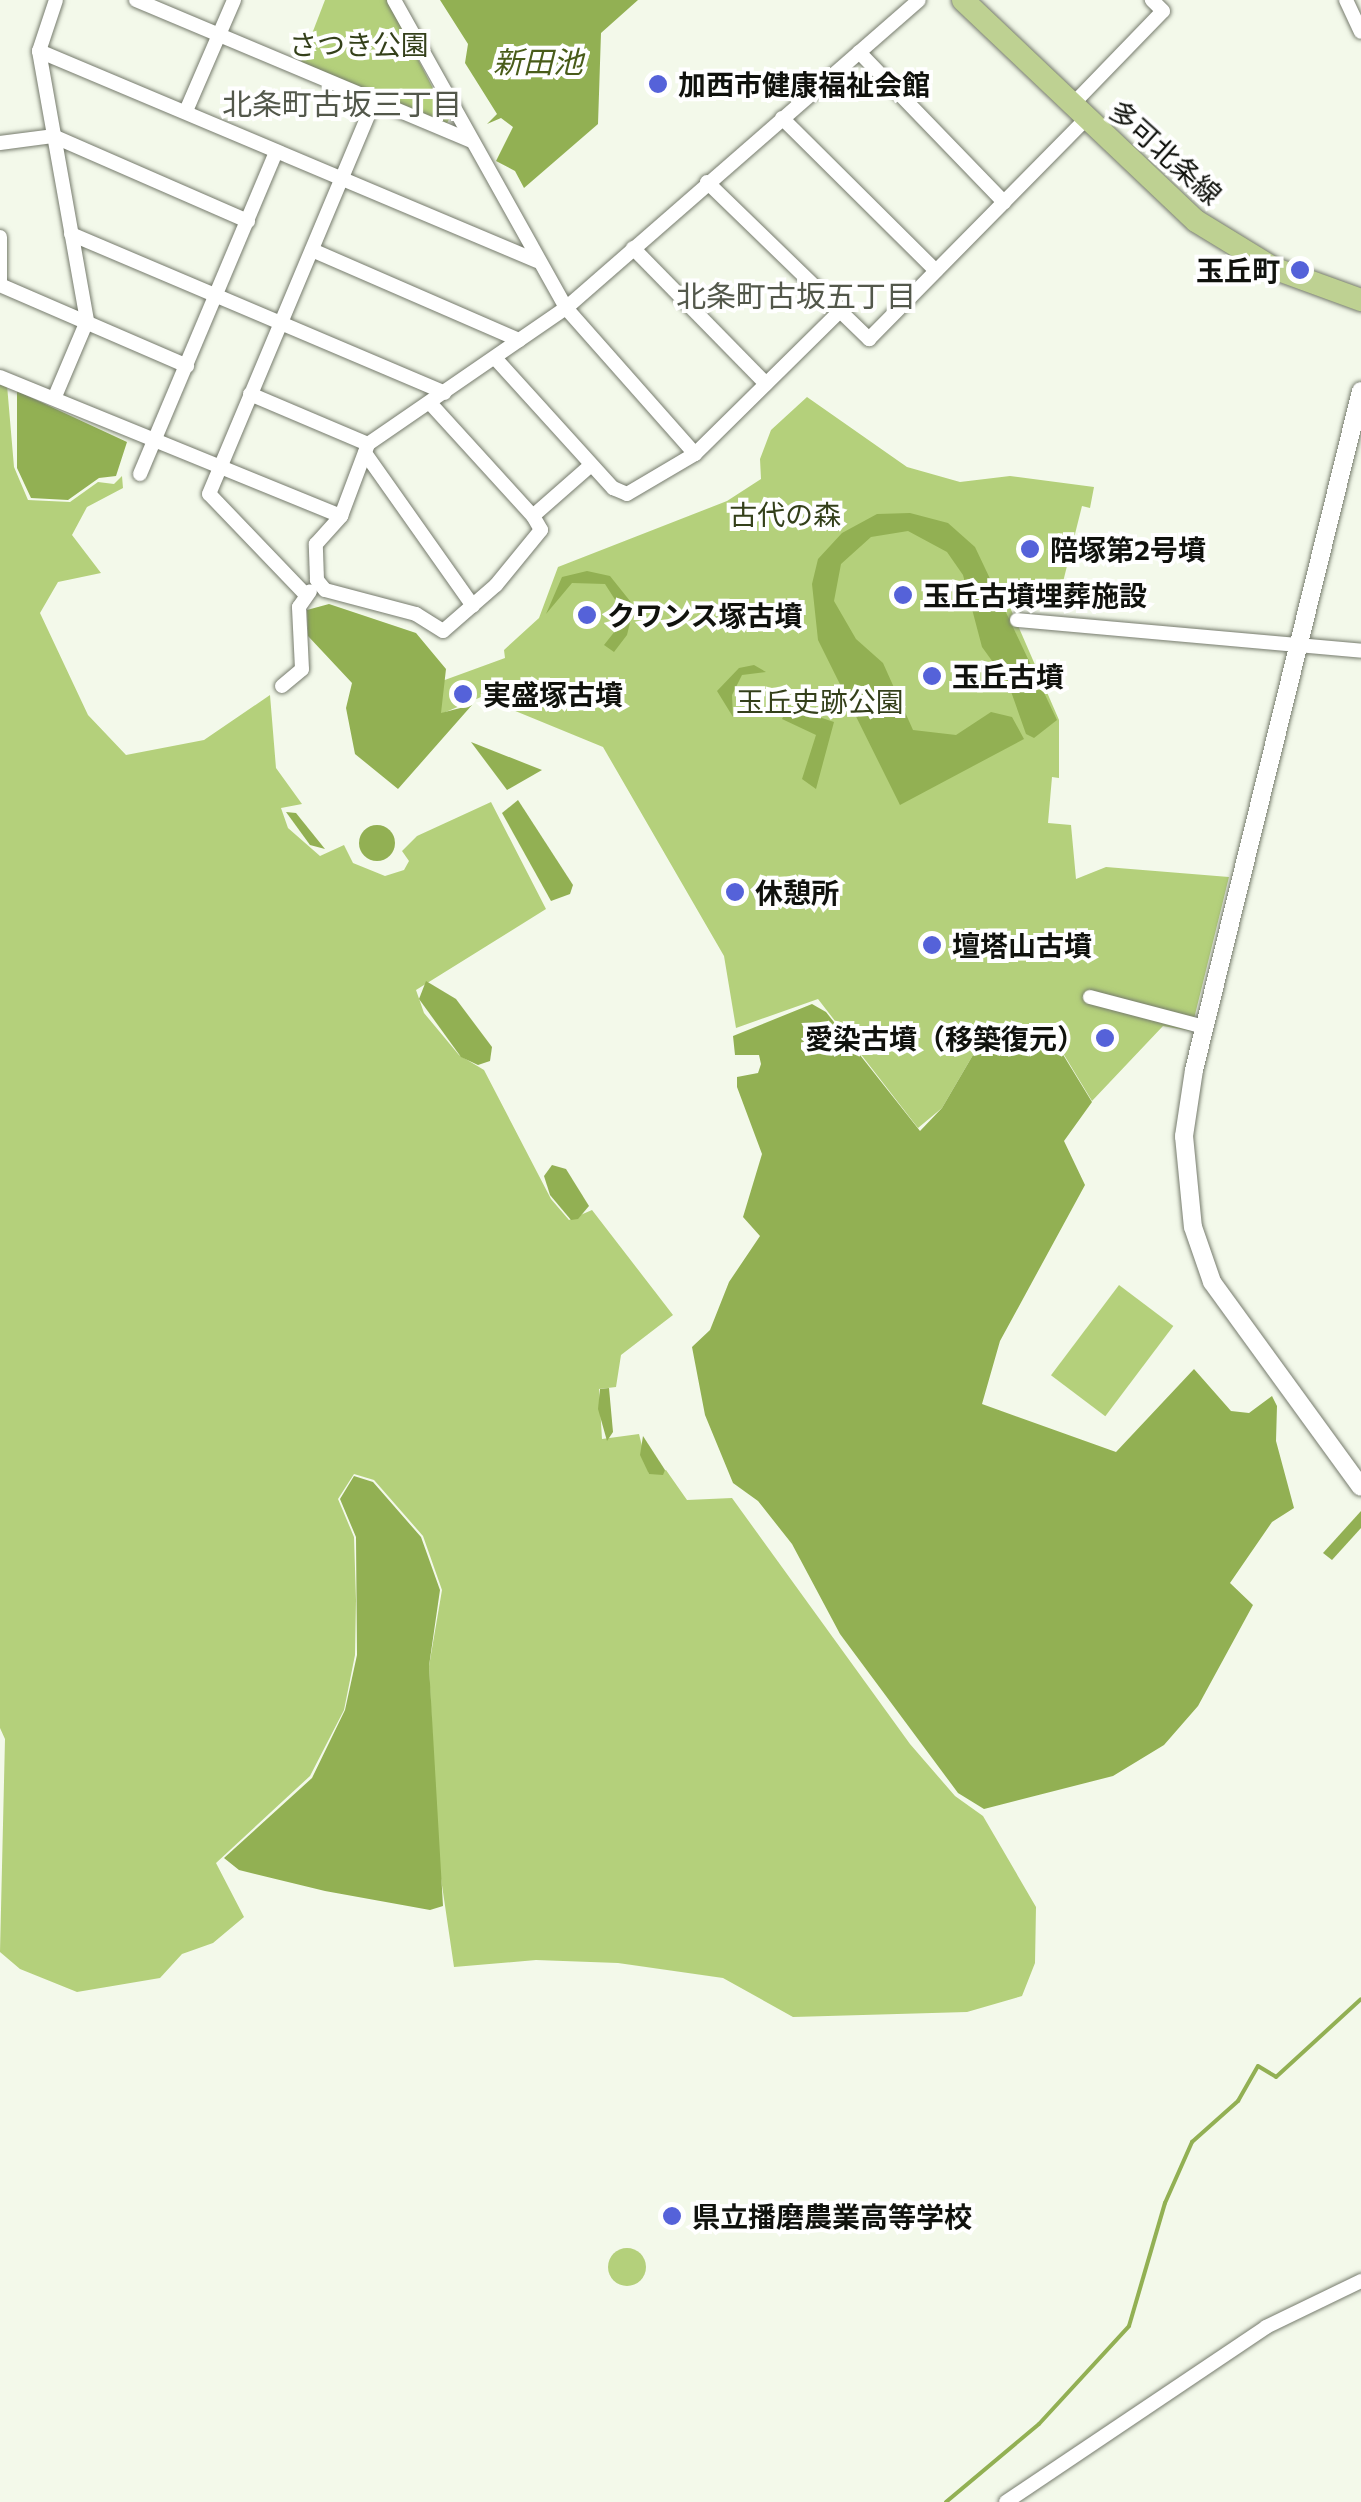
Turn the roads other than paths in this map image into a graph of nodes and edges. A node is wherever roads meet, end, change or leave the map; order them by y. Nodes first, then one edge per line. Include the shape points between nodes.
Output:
1 (56, 0) edge
2 (136, 0) edge
3 (234, 0) edge
4 (394, 0) edge
5 (919, 0) edge
6 (963, 0) edge
7 (1152, 0) edge
8 (1346, 0) edge
9 (1361, 32) edge
10 (219, 36) junction
11 (39, 51) junction
12 (858, 52) junction
13 (373, 102) junction
14 (186, 111) junction
15 (1078, 113) junction
16 (782, 118) junction
17 (52, 136) junction
18 (472, 141) junction
19 (0, 143) edge
20 (276, 152) junction
21 (340, 178) junction
22 (707, 182) junction
23 (1004, 202) junction
24 (248, 221) junction
25 (70, 234) junction
26 (0, 237) edge
27 (633, 248) junction
28 (312, 250) junction
29 (537, 261) junction
30 (936, 271) junction
31 (0, 285) edge
32 (215, 292) junction
33 (1361, 300) edge
34 (566, 308) junction
35 (838, 312) junction
36 (87, 321) junction
37 (280, 321) junction
38 (520, 340) junction
39 (495, 358) junction
40 (187, 366) junction
41 (0, 377) edge
42 (766, 384) junction
43 (445, 392) junction
44 (1361, 392) edge
45 (56, 394) junction
46 (250, 394) junction
47 (430, 403) junction
48 (156, 436) junction
49 (367, 448) junction
50 (695, 454) junction
51 (220, 462) junction
52 (591, 465) junction
53 (140, 474) dead end
54 (341, 516) junction
55 (533, 516) junction
56 (317, 580) junction
57 (306, 596) junction
58 (473, 606) junction
59 (1017, 620) dead end
60 (1299, 649) junction
61 (1361, 651) edge
62 (282, 686) dead end
63 (1090, 997) dead end
64 (1204, 1026) junction
65 (1361, 1488) edge
66 (1361, 2282) edge
67 (1006, 2502) edge

1 - 11 street
2 - 10 street
3 - 10 street
4 - 18 street
5 - 12 street
6 - 15 main road, 多可北条線
7 - 15 street via 1163,11
8 - 9 street
10 - 13 street
10 - 14 street
11 - 14 street
11 - 17 street
12 - 16 street
12 - 23 street
13 - 18 street
13 - 21 street
14 - 20 street
15 - 23 street
15 - 33 main road, 多可北条線 via 1230,244
16 - 22 street
16 - 30 street
17 - 19 street
17 - 24 street
17 - 25 street
18 - 29 street
20 - 21 street
20 - 24 street
21 - 28 street
21 - 29 street
22 - 27 street
22 - 35 street
23 - 30 street
24 - 32 street
25 - 32 street
25 - 36 street
26 - 31 street
27 - 34 street
27 - 42 street
28 - 37 street
28 - 38 street
29 - 34 street
30 - 35 street via 869,339
31 - 36 street
32 - 37 street
32 - 40 street
34 - 38 street
34 - 50 street
35 - 42 street
36 - 40 street
36 - 45 street
37 - 43 street
37 - 46 street
38 - 39 street
39 - 43 street
39 - 52 street
40 - 48 street
41 - 45 street
42 - 50 street
43 - 47 street
44 - 60 street
45 - 48 street
46 - 49 street
46 - 51 street
47 - 49 street
47 - 55 street
48 - 51 street
48 - 53 street
49 - 54 street
49 - 58 street
50 - 52 street via 628,494
51 - 54 street
51 - 57 street via 209,494
52 - 55 street
54 - 56 street via 316,544
55 - 58 street via 541,530
56 - 57 street
56 - 58 street via 325,590 416,614 443,631
57 - 62 street via 299,607 302,669
59 - 60 street
60 - 61 street
60 - 64 street
63 - 64 street
64 - 65 street via 1184,1136 1201,1256 1238,1326
66 - 67 street via 1266,2327

